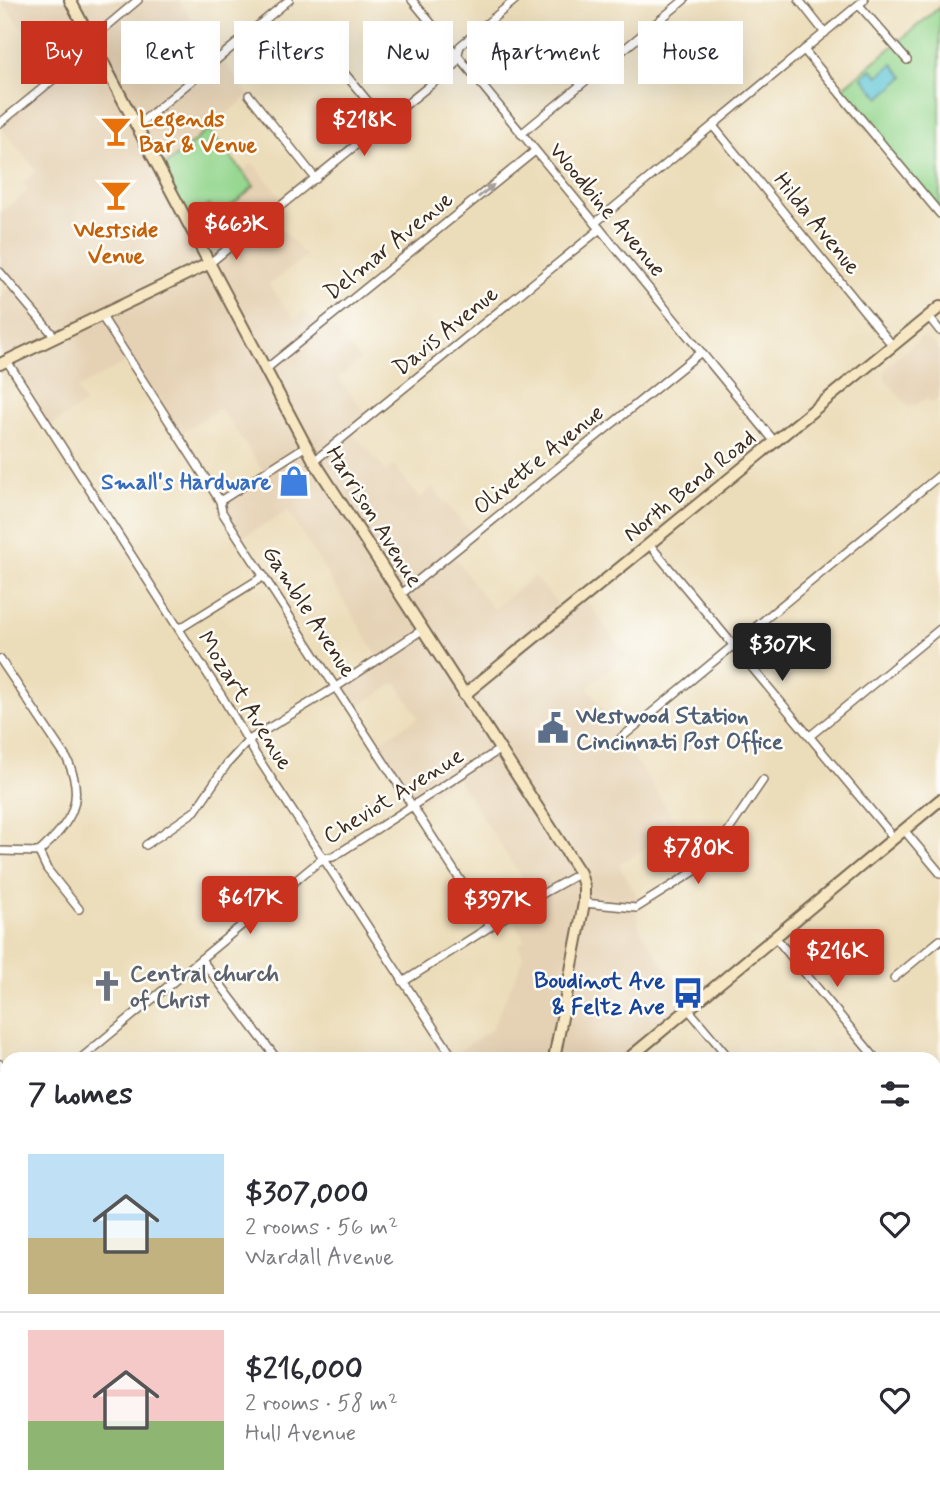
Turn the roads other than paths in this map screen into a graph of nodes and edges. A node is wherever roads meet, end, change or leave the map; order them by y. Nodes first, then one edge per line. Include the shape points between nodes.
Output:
1 (70, 0) edge
2 (138, 0) edge
3 (289, 0) edge
4 (412, 0) edge
5 (515, 0) edge
6 (684, 0) edge
7 (799, 0) edge
8 (861, 2) edge
9 (81, 21) edge
10 (107, 26) edge
11 (825, 33) junction
12 (804, 50) junction
13 (458, 57) junction
14 (907, 60) dead end
15 (107, 69) edge
16 (349, 79) edge
17 (48, 84) edge
18 (249, 95) dead end
19 (385, 122) junction
20 (0, 123) edge
21 (138, 125) junction
22 (713, 125) junction
23 (521, 134) junction
24 (535, 151) junction
25 (316, 178) junction
26 (940, 214) edge
27 (598, 226) junction
28 (210, 263) junction
29 (0, 272) edge
30 (940, 307) edge
31 (102, 315) junction
32 (929, 317) junction
33 (940, 331) edge
34 (55, 337) junction
35 (893, 346) junction
36 (701, 352) junction
37 (4, 362) edge
38 (266, 369) junction
39 (775, 442) junction
40 (306, 446) junction
41 (314, 461) junction
42 (940, 475) edge
43 (219, 501) junction
44 (649, 544) junction
45 (264, 576) junction
46 (400, 595) junction
47 (179, 629) junction
48 (940, 629) edge
49 (422, 630) junction
50 (733, 646) junction
51 (0, 659) edge
52 (336, 687) junction
53 (464, 695) junction
54 (810, 736) junction
55 (621, 738) dead end
56 (249, 740) junction
57 (499, 750) junction
58 (763, 780) dead end
59 (940, 800) edge
60 (414, 806) junction
61 (904, 830) junction
62 (894, 838) junction
63 (146, 845) dead end
64 (0, 851) edge
65 (39, 852) junction
66 (323, 858) junction
67 (580, 873) junction
68 (940, 873) edge
69 (584, 903) junction
70 (79, 909) dead end
71 (490, 926) junction
72 (775, 937) junction
73 (940, 940) edge
74 (201, 959) junction
75 (894, 978) dead end
76 (403, 982) junction
77 (688, 1009) junction
78 (88, 1052) edge
79 (272, 1052) edge
80 (449, 1052) edge
81 (555, 1052) edge
82 (636, 1052) edge
83 (724, 1052) edge
84 (870, 1052) edge

1 - 9 main road, Harrison Avenue
2 - 10 street
3 - 21 street
4 - 13 street, Woodbine Avenue
5 - 13 street via 460,46
6 - 23 street
7 - 11 street
8 - 11 street, Davis Avenue
8 - 14 street
11 - 12 street, Davis Avenue
12 - 22 street, Davis Avenue
12 - 26 street
13 - 19 street via 455,65
13 - 23 street, Woodbine Avenue
15 - 21 main road, Harrison Avenue
16 - 19 street
17 - 20 street
18 - 25 street
19 - 25 street
21 - 28 main road, Harrison Avenue
22 - 27 street, Davis Avenue
22 - 35 street, Hilda Avenue
23 - 24 street, Woodbine Avenue
24 - 27 street, Woodbine Avenue
38 -> 24 street, Delmar Avenue
25 - 28 street
27 - 36 street, Woodbine Avenue
27 - 41 street, Davis Avenue
28 - 31 main road
28 - 38 main road, Harrison Avenue
29 - 34 street
30 - 32 main road, North Bend Road
31 - 34 main road
31 - 43 street, Gamble Avenue
32 - 33 street
32 - 35 main road, North Bend Road
34 - 37 main road
35 - 39 main road, North Bend Road
36 - 39 street, Woodbine Avenue
36 - 46 street, Olivette Avenue
37 - 47 street, Mozart Avenue
38 - 40 main road, Harrison Avenue
39 - 44 main road, North Bend Road
40 - 41 main road, Harrison Avenue
40 - 43 street
41 - 46 main road, Harrison Avenue
42 - 50 street
43 - 45 street, Gamble Avenue
44 - 50 street
44 - 53 main road, North Bend Road
45 - 47 street
45 - 52 street, Gamble Avenue
46 - 49 main road, Harrison Avenue
47 - 56 street, Mozart Avenue
48 - 54 street
49 - 52 street
49 - 53 main road, Harrison Avenue
50 - 54 street
50 - 55 street
51 - 65 street via 67,759 74,778 76,798 70,816
52 - 56 street
52 - 60 street, Gamble Avenue
53 - 57 main road, Harrison Avenue
54 - 62 street
56 - 63 street via 195,811
56 - 66 street, Mozart Avenue
57 - 60 street, Cheviot Avenue
57 - 67 main road, Harrison Avenue
58 - 69 street via 706,864 636,908
59 - 61 main road
60 - 66 street, Cheviot Avenue via 333,857
60 - 71 street, Gamble Avenue
61 - 62 main road
61 - 68 street
62 - 72 main road
64 - 65 street
65 - 70 street
66 - 74 street, Cheviot Avenue
66 - 76 street, Mozart Avenue
67 - 69 main road, Harrison Avenue
67 - 71 street
69 - 81 main road, Harrison Avenue
71 - 76 street
72 - 77 main road
72 - 84 street
73 - 75 street
74 - 78 street, Cheviot Avenue
74 - 79 street
76 - 80 street, Mozart Avenue
77 - 82 main road
77 - 83 street

